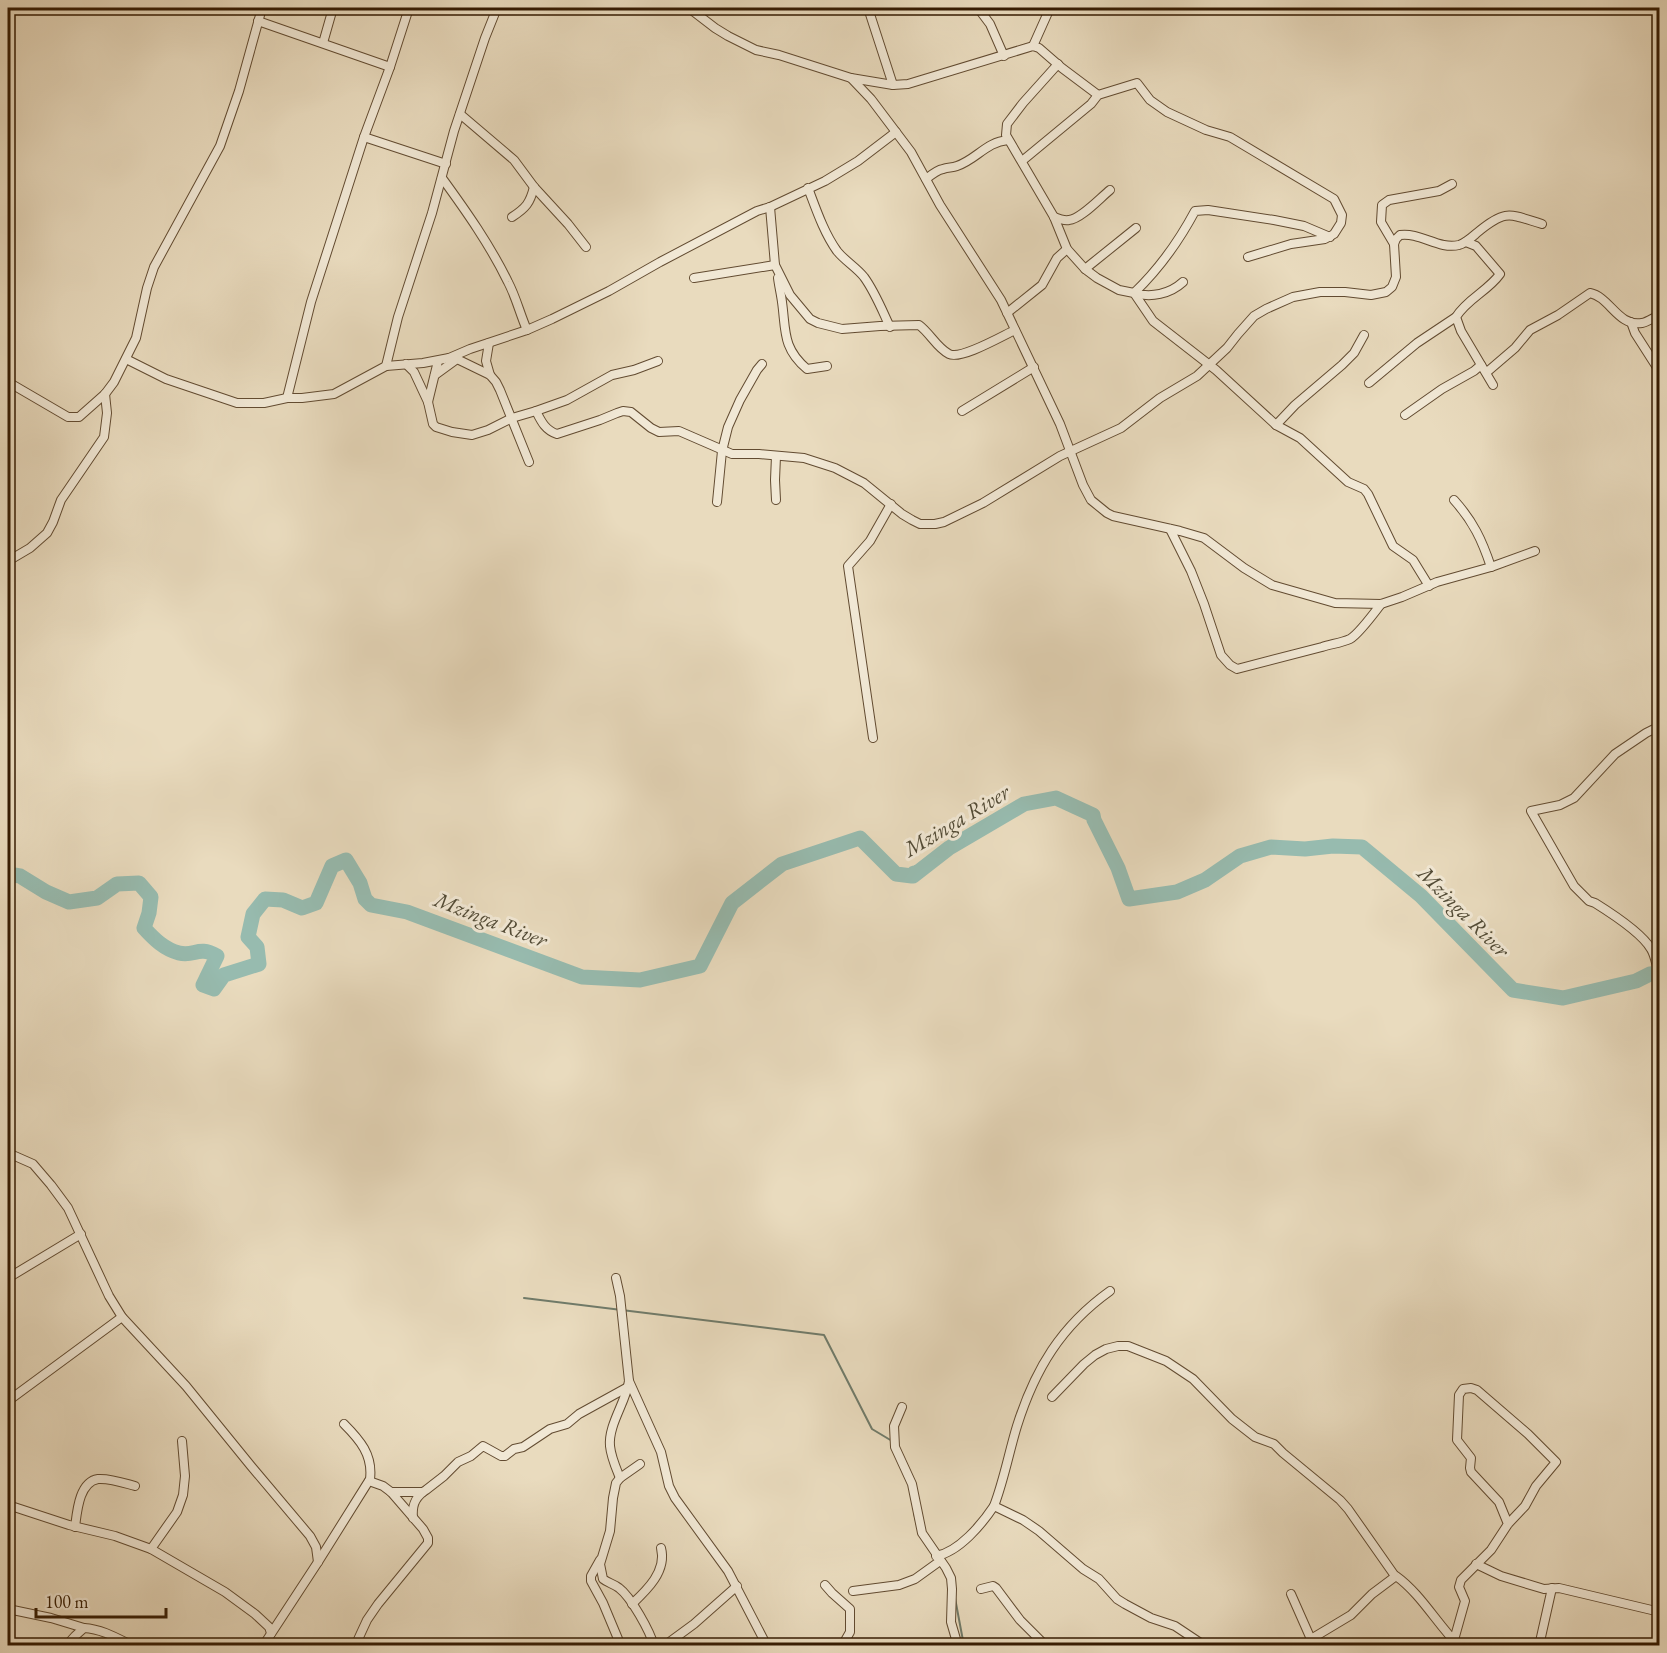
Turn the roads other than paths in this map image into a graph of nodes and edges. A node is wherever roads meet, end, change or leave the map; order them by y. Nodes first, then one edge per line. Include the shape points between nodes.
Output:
1 (262, 8) edge
2 (333, 8) edge
3 (409, 8) edge
4 (497, 8) edge
5 (690, 8) edge
6 (868, 8) edge
7 (978, 8) edge
8 (1050, 8) edge
9 (258, 21) junction
10 (323, 42) junction
11 (1033, 46) junction
12 (1004, 56) junction
13 (1058, 64) junction
14 (390, 67) junction
15 (851, 78) junction
16 (893, 85) junction
17 (1098, 95) junction
18 (460, 114) junction
19 (896, 132) junction
20 (364, 137) junction
21 (1008, 140) junction
22 (1022, 161) junction
23 (446, 164) junction
24 (442, 178) junction
25 (926, 179) junction
26 (1452, 184) dead end
27 (534, 187) junction
28 (808, 188) junction
29 (1110, 190) dead end
30 (770, 207) junction
31 (512, 217) dead end
32 (1054, 217) junction
33 (1542, 224) dead end
34 (1136, 228) dead end
35 (1330, 237) junction
36 (1466, 242) junction
37 (1394, 244) junction
38 (586, 247) dead end
39 (1067, 249) junction
40 (1248, 257) dead end
41 (776, 268) junction
42 (1085, 269) junction
43 (694, 278) dead end
44 (1183, 282) dead end
45 (1134, 293) junction
46 (1007, 313) junction
47 (1659, 315) edge
48 (1456, 316) junction
49 (1631, 322) junction
50 (890, 327) junction
51 (527, 330) junction
52 (1014, 330) junction
53 (1364, 335) dead end
54 (489, 343) junction
55 (126, 359) junction
56 (453, 359) junction
57 (438, 361) junction
58 (658, 362) dead end
59 (406, 364) junction
60 (762, 364) dead end
61 (1482, 364) junction
62 (1210, 365) junction
63 (386, 366) junction
64 (827, 366) dead end
65 (1034, 367) junction
66 (1486, 372) junction
67 (1659, 372) edge
68 (435, 375) junction
69 (490, 375) junction
70 (8, 382) edge
71 (1369, 383) dead end
72 (1493, 385) dead end
73 (105, 394) junction
74 (287, 398) junction
75 (428, 402) junction
76 (536, 411) junction
77 (962, 411) dead end
78 (1405, 415) dead end
79 (512, 418) junction
80 (1276, 425) junction
81 (1071, 450) junction
82 (722, 451) junction
83 (776, 456) junction
84 (529, 462) dead end
85 (776, 500) dead end
86 (1454, 500) dead end
87 (717, 502) dead end
88 (891, 504) junction
89 (1170, 529) junction
90 (1535, 551) dead end
91 (8, 561) edge
92 (1491, 567) junction
93 (1429, 586) junction
94 (1381, 604) junction
95 (1659, 726) edge
96 (873, 738) dead end
97 (1659, 976) edge
98 (8, 1153) edge
99 (81, 1234) junction
100 (8, 1278) edge
101 (616, 1278) dead end
102 (1110, 1292) dead end
103 (122, 1317) junction
104 (628, 1384) junction
105 (1052, 1397) dead end
106 (8, 1401) edge
107 (902, 1407) dead end
108 (344, 1424) dead end
109 (182, 1441) dead end
110 (640, 1464) dead end
111 (620, 1478) junction
112 (369, 1481) junction
113 (135, 1486) dead end
114 (391, 1492) junction
115 (423, 1492) junction
116 (8, 1505) edge
117 (994, 1506) junction
118 (413, 1518) junction
119 (1508, 1524) junction
120 (75, 1527) junction
121 (661, 1548) dead end
122 (151, 1550) junction
123 (602, 1556) junction
124 (938, 1558) junction
125 (318, 1562) junction
126 (1476, 1564) junction
127 (1395, 1576) junction
128 (825, 1585) dead end
129 (737, 1586) junction
130 (981, 1588) dead end
131 (1552, 1588) junction
132 (853, 1590) dead end
133 (1291, 1594) dead end
134 (632, 1604) junction
135 (8, 1609) edge
136 (1659, 1612) edge
137 (84, 1628) junction
138 (271, 1633) junction
139 (1312, 1642) edge
140 (1457, 1643) edge
141 (66, 1646) edge
142 (133, 1646) edge
143 (263, 1646) edge
144 (355, 1646) edge
145 (621, 1646) edge
146 (654, 1646) edge
147 (663, 1646) edge
148 (767, 1646) edge
149 (842, 1646) edge
150 (958, 1646) edge
151 (1046, 1646) edge
152 (1205, 1646) edge
153 (1539, 1646) edge

1 - 9 street
2 - 10 street
3 - 14 street
4 - 18 street
5 - 15 street via 728,36 756,50
6 - 16 street
7 - 12 street
8 - 11 street
9 - 10 street
9 - 55 street via 220,146 154,267 136,338
10 - 14 street
11 - 12 street
11 - 13 street
12 - 16 street
13 - 17 street
13 - 21 street via 1007,124
14 - 20 street
15 - 16 street
15 - 19 street
17 - 22 street
17 - 35 street via 1137,83 1150,100 1167,112 1230,137 1323,192 1334,199 1342,215 1337,232
18 - 23 street
18 - 27 street via 514,160
19 - 25 street
19 - 28 street via 858,162
20 - 23 street
20 - 74 street via 311,302
21 - 22 street
21 - 25 street via 991,144 957,167 940,170
22 - 32 street
23 - 24 street
24 - 51 street via 500,265
24 - 63 street
25 - 46 street
26 - 37 street via 1382,205 1381,222
27 - 31 street via 530,202
27 - 38 street
28 - 30 street
28 - 50 street via 831,241 863,276
29 - 32 street via 1078,217
30 - 41 street
30 - 51 street
32 - 39 street
33 - 36 street via 1500,216
34 - 42 street
35 - 40 street
35 - 45 street via 1304,226 1198,210 1148,280
36 - 37 street via 1447,245 1403,234
36 - 48 street via 1476,246 1500,274
37 - 62 street via 1396,277 1386,292 1371,295 1327,291 1293,297 1254,316
39 - 42 street
39 - 46 street via 1057,258 1042,285
41 - 43 street
41 - 50 street via 790,295 810,319 842,328
41 - 64 street via 789,346 807,369
42 - 45 street via 1109,286
44 - 45 street via 1165,293
45 - 62 street via 1153,321
46 - 52 street
47 - 49 street via 1642,323
48 - 61 street
48 - 71 street
49 - 66 street via 1590,293 1530,330
49 - 67 street
50 - 52 street via 919,325 950,355 957,356
51 - 54 street
52 - 65 street
53 - 80 street via 1354,353
54 - 56 street
54 - 69 street via 486,361
55 - 73 street
55 - 74 street via 166,379 237,403
56 - 57 street
56 - 68 street
56 - 69 street
57 - 59 street
57 - 68 street
58 - 76 street via 612,375 567,400
59 - 63 street
59 - 75 street
60 - 82 street via 733,415
61 - 66 street
61 - 78 street
62 - 80 street
62 - 81 street via 1121,428
63 - 74 street via 334,394
65 - 77 street
65 - 81 street
66 - 72 street
68 - 75 street
69 - 79 street
70 - 73 street via 68,417 79,417
73 - 91 street via 104,437 61,500 47,533
75 - 79 street via 433,424 452,432 471,435
76 - 79 street
76 - 82 street via 544,426 557,434 617,412 631,412 651,429 679,432
79 - 84 street
80 - 93 street via 1300,438 1348,482 1364,489 1393,546 1413,560
81 - 88 street via 989,500 944,522 920,524
81 - 89 street via 1083,485 1099,506 1113,516
82 - 83 street
82 - 87 street
83 - 85 street
83 - 88 street via 804,458 835,468 864,483
86 - 92 street via 1480,537
88 - 96 street via 870,541 848,566
89 - 94 street via 1204,538 1272,585 1335,603
89 - 94 street via 1191,571 1221,655 1237,669 1347,641
90 - 92 street
92 - 93 street
93 - 94 street
95 - 97 street via 1615,754 1574,798 1531,811 1574,886 1589,901 1631,927 1650,946
98 - 99 street via 33,1164 68,1208
99 - 100 street
99 - 103 street
101 - 104 street
102 - 117 street via 1074,1321 1038,1371 1017,1425
103 - 106 street
103 - 125 street via 186,1386 310,1536
104 - 111 street via 610,1438 611,1455
104 - 115 street via 567,1424 550,1429 503,1457 483,1446
104 - 129 street via 661,1452 675,1498
105 - 127 street via 1084,1364 1106,1349 1128,1346 1166,1361 1192,1379 1232,1419 1255,1437 1274,1444 1340,1500
107 - 124 street via 894,1426 895,1447 912,1485 922,1533
108 - 112 street via 366,1450 371,1467
109 - 122 street via 183,1495 177,1512
110 - 111 street
111 - 123 street
112 - 114 street
112 - 125 street
113 - 120 street via 95,1479 79,1502
114 - 115 street
114 - 118 street
115 - 118 street via 412,1506
116 - 120 street
117 - 124 street via 958,1546
117 - 152 street via 1039,1531 1117,1599 1175,1626
118 - 144 street via 427,1535 428,1543 378,1604
119 - 119 street via 1556,1462 1477,1390 1463,1389 1459,1395 1457,1440 1471,1458 1471,1472 1499,1502
119 - 126 street
120 - 122 street
121 - 134 street via 663,1560 658,1572
122 - 138 street via 225,1592 255,1614
123 - 134 street via 603,1578 620,1588
123 - 145 street via 591,1581
124 - 132 street via 915,1579 899,1585
124 - 150 street via 951,1580 951,1622
125 - 138 street
126 - 131 street via 1501,1576
126 - 140 street via 1459,1587 1465,1601
127 - 139 street via 1351,1616
127 - 140 street
128 - 149 street via 850,1609 850,1632
129 - 147 street
129 - 148 street
130 - 151 street via 996,1588
131 - 136 street
131 - 153 street
133 - 139 street
134 - 146 street
135 - 137 street
137 - 141 street
137 - 142 street via 105,1632
138 - 143 street

